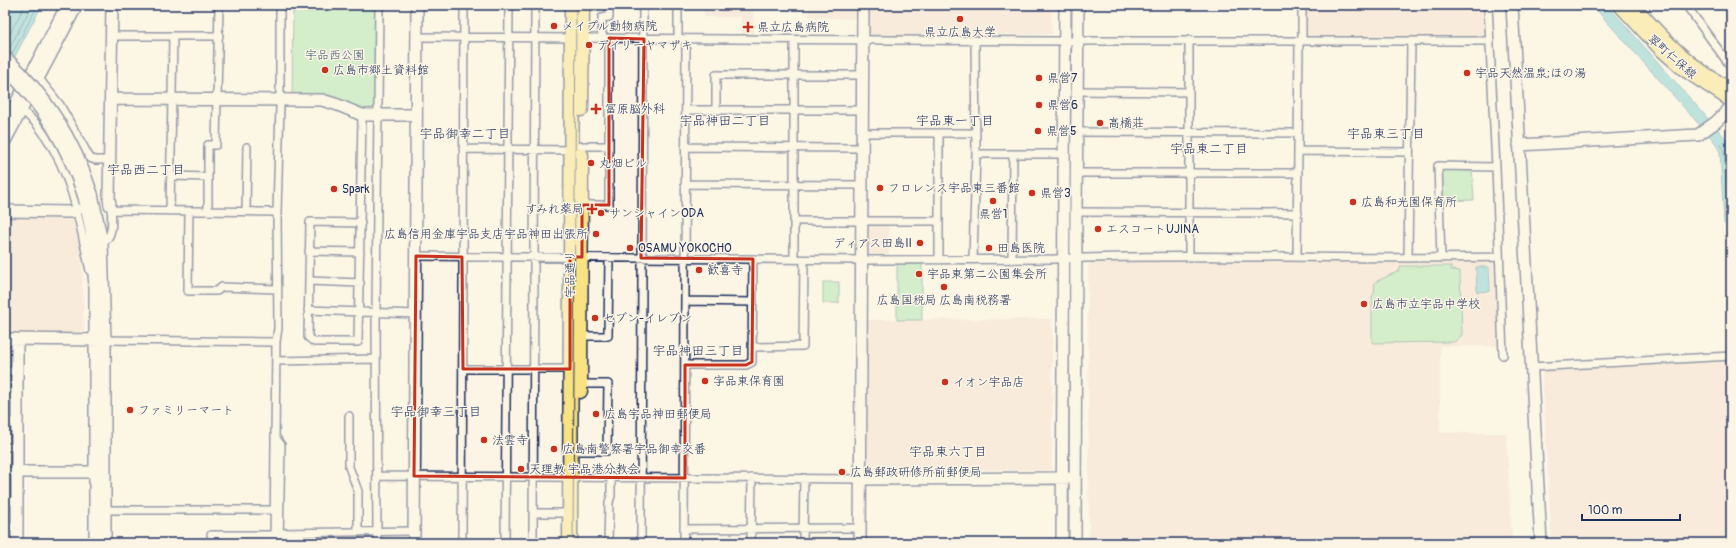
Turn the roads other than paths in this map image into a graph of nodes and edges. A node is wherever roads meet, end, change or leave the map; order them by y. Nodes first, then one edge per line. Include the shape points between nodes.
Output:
1 (77, 5) edge
2 (112, 5) edge
3 (219, 5) edge
4 (280, 5) edge
5 (379, 5) edge
6 (417, 5) edge
7 (464, 5) edge
8 (509, 5) edge
9 (535, 5) edge
10 (572, 5) edge
11 (582, 5) edge
12 (609, 5) edge
13 (643, 5) edge
14 (678, 5) edge
15 (863, 5) edge
16 (1065, 5) edge
17 (1078, 5) edge
18 (1302, 5) edge
19 (1488, 5) edge
20 (1512, 5) edge
21 (1619, 5) edge
22 (1634, 5) edge
23 (1686, 5) edge
24 (66, 8) edge
25 (112, 36) junction
26 (173, 36) junction
27 (219, 36) junction
28 (417, 37) junction
29 (464, 38) junction
30 (508, 38) junction
31 (535, 38) junction
32 (577, 38) junction
33 (605, 39) junction
34 (644, 39) junction
35 (678, 39) junction
36 (686, 39) junction
37 (794, 40) junction
38 (863, 40) junction
39 (975, 40) junction
40 (1078, 40) junction
41 (1189, 40) junction
42 (1064, 41) junction
43 (1301, 41) junction
44 (1490, 41) junction
45 (1411, 42) junction
46 (5, 57) edge
47 (1731, 67) edge
48 (5, 69) edge
49 (36, 74) junction
50 (794, 75) junction
51 (862, 76) junction
52 (1731, 90) edge
53 (1077, 91) junction
54 (1188, 92) junction
55 (111, 99) junction
56 (172, 99) junction
57 (217, 99) junction
58 (280, 100) junction
59 (1731, 101) edge
60 (1731, 107) edge
61 (18, 109) junction
62 (686, 110) junction
63 (716, 110) junction
64 (794, 110) junction
65 (862, 110) junction
66 (362, 115) junction
67 (416, 115) junction
68 (378, 116) junction
69 (5, 124) edge
70 (1076, 132) junction
71 (862, 133) junction
72 (938, 133) junction
73 (976, 133) junction
74 (1188, 133) junction
75 (1298, 133) junction
76 (5, 141) edge
77 (609, 146) junction
78 (1519, 146) junction
79 (247, 147) dead end
80 (685, 147) junction
81 (576, 148) junction
82 (794, 148) junction
83 (861, 148) junction
84 (463, 149) junction
85 (508, 149) junction
86 (534, 149) junction
87 (1298, 151) junction
88 (1410, 152) junction
89 (976, 154) junction
90 (1012, 154) junction
91 (1064, 154) junction
92 (110, 160) junction
93 (1496, 166) junction
94 (1188, 172) junction
95 (1076, 173) junction
96 (1298, 173) junction
97 (171, 176) junction
98 (208, 177) junction
99 (685, 184) junction
100 (794, 185) junction
101 (862, 185) junction
102 (88, 196) junction
103 (582, 205) junction
104 (111, 208) junction
105 (77, 210) junction
106 (5, 211) edge
107 (170, 211) junction
108 (189, 211) junction
109 (208, 212) junction
110 (246, 212) junction
111 (277, 212) junction
112 (1076, 212) junction
113 (1188, 213) junction
114 (1298, 213) junction
115 (794, 221) junction
116 (862, 221) junction
117 (939, 221) junction
118 (361, 223) junction
119 (102, 242) junction
120 (309, 251) junction
121 (360, 252) junction
122 (416, 256) junction
123 (1189, 256) junction
124 (462, 257) junction
125 (508, 257) junction
126 (534, 257) junction
127 (576, 257) junction
128 (1297, 257) junction
129 (1499, 257) junction
130 (609, 258) junction
131 (641, 258) junction
132 (686, 258) junction
133 (1076, 258) junction
134 (1408, 258) junction
135 (1441, 258) junction
136 (753, 259) junction
137 (973, 259) junction
138 (1063, 259) junction
139 (794, 260) junction
140 (804, 260) junction
141 (862, 260) junction
142 (939, 260) junction
143 (1012, 260) junction
144 (309, 281) junction
145 (360, 282) junction
146 (96, 288) junction
147 (277, 289) junction
148 (685, 301) junction
149 (753, 302) junction
150 (308, 310) junction
151 (359, 313) junction
152 (376, 313) junction
153 (416, 314) junction
154 (581, 336) junction
155 (5, 339) edge
156 (17, 340) junction
157 (100, 340) junction
158 (276, 342) junction
159 (752, 347) junction
160 (1503, 355) dead end
161 (1731, 356) edge
162 (376, 359) junction
163 (276, 361) junction
164 (685, 365) junction
165 (1531, 367) junction
166 (463, 369) junction
167 (507, 369) junction
168 (534, 369) junction
169 (570, 369) junction
170 (5, 371) edge
171 (17, 371) junction
172 (580, 384) junction
173 (5, 397) edge
174 (17, 397) junction
175 (349, 416) dead end
176 (5, 422) edge
177 (17, 422) junction
178 (276, 438) junction
179 (5, 447) edge
180 (16, 447) junction
181 (579, 451) junction
182 (5, 471) edge
183 (17, 472) junction
184 (96, 472) junction
185 (377, 476) junction
186 (414, 476) junction
187 (462, 476) junction
188 (506, 477) junction
189 (533, 477) junction
190 (611, 477) junction
191 (641, 477) junction
192 (575, 478) junction
193 (685, 478) junction
194 (752, 478) junction
195 (804, 478) junction
196 (860, 478) junction
197 (1063, 478) junction
198 (1075, 478) junction
199 (10, 501) edge
200 (105, 510) junction
201 (274, 510) junction
202 (533, 513) junction
203 (570, 513) junction
204 (10, 527) edge
205 (860, 528) junction
206 (684, 529) junction
207 (751, 529) junction
208 (803, 529) junction
209 (414, 531) junction
210 (358, 532) junction
211 (377, 532) junction
212 (211, 535) dead end
213 (278, 536) edge
214 (17, 543) edge
215 (95, 543) edge
216 (105, 543) edge
217 (279, 543) edge
218 (286, 543) edge
219 (377, 543) edge
220 (414, 543) edge
221 (462, 543) edge
222 (505, 543) edge
223 (533, 543) edge
224 (570, 543) edge
225 (579, 543) edge
226 (608, 543) edge
227 (641, 543) edge
228 (684, 543) edge
229 (751, 543) edge
230 (803, 543) edge
231 (860, 543) edge
232 (1062, 543) edge
233 (1075, 543) edge
234 (1541, 543) edge

1 - 49 street
2 - 25 street
3 - 27 street
4 - 58 street
5 - 68 street
6 - 28 street
7 - 29 street
8 - 30 street
9 - 31 street
10 - 32 highway, 宇品通り
11 - 32 highway, 宇品通り
12 - 33 street via 609,17 602,18
13 - 34 street
14 - 35 street
15 - 38 street
16 - 42 street
17 - 40 street
18 - 43 street
19 - 44 street
20 - 78 street
21 - 59 main road, 翠町仁保線 via 1660,49 1684,70
22 - 52 main road, 翠町仁保線 via 1666,42 1707,76
23 - 47 street
24 - 49 street
25 - 26 street
25 - 55 street
26 - 27 street
26 - 56 street
27 - 57 street
28 - 29 street
28 - 67 street
29 - 30 street
29 - 84 street
30 - 31 street
30 - 85 street
31 - 32 street
31 - 86 street
32 - 33 street
32 - 81 highway, 宇品通り
33 - 34 street
33 - 77 street
34 - 35 street
34 - 131 street
35 - 36 street
36 - 37 street
36 - 62 street
37 - 38 street
37 - 50 street
38 - 39 street
38 - 51 street
39 - 42 street
39 - 73 street
40 - 41 street
40 - 42 street
40 - 53 street
41 - 43 street
41 - 54 street
42 - 91 street
43 - 45 street
43 - 75 street
44 - 45 street
44 - 93 street
45 - 88 street
46 - 102 street, bridge via 45,100 76,153
48 - 102 street, bridge via 39,106
49 - 61 street
49 - 92 street via 60,105 90,158
50 - 51 street
50 - 63 street via 716,75
50 - 64 street
51 - 65 street
53 - 54 street
53 - 70 street
54 - 74 street
55 - 56 street
55 - 92 street
56 - 57 street
56 - 97 street
57 - 58 street
57 - 98 street via 216,145 208,145
58 - 66 street via 326,101
58 - 111 street
60 - 78 street via 1698,135
61 - 69 street
61 - 76 street
61 - 105 street via 30,116 52,146 66,174
62 - 63 street
62 - 80 street
63 - 64 street
64 - 65 street
64 - 82 street
65 - 71 street
66 - 68 street
66 - 118 street
67 - 68 street
67 - 122 street
68 - 152 street
70 - 74 street
70 - 95 street
71 - 72 street
71 - 83 street
72 - 73 street
72 - 117 street
73 - 89 street
74 - 75 street
74 - 94 street
75 - 87 street
77 - 81 street
77 - 103 street via 609,205
78 - 165 street
79 - 110 street
80 - 82 street
80 - 99 street
81 - 86 street
81 - 103 highway, 宇品通り
81 - 127 highway, 宇品通り
82 - 83 street
82 - 100 street
83 - 101 street
84 - 85 street
84 - 124 street
85 - 86 street
85 - 125 street
86 - 126 street
87 - 88 street
87 - 96 street
88 - 134 street
89 - 90 street
89 - 137 street
90 - 91 street
90 - 143 street
91 - 138 street
92 - 104 street
93 - 129 street
93 - 135 street via 1438,166
94 - 95 street
94 - 96 street
94 - 113 street
95 - 112 street
96 - 114 street
97 - 98 street
97 - 107 street
98 - 109 street
99 - 100 street
99 - 132 street
100 - 101 street
100 - 115 street
101 - 116 street
102 - 119 street
102 - 146 street
103 - 127 highway, 宇品通り
104 - 107 street
104 - 119 street via 110,236
105 - 106 street
105 - 146 street via 90,274
107 - 108 street
108 - 109 street
108 - 147 street via 188,291 218,292 222,288
109 - 110 street
110 - 111 street
111 - 147 street
112 - 113 street
112 - 133 street
113 - 114 street
113 - 123 street
114 - 128 street
115 - 116 street
115 - 139 street
116 - 117 street
116 - 141 street
117 - 142 street
118 - 120 street via 310,222
118 - 121 street
119 - 157 street
120 - 121 street
120 - 144 street
121 - 145 street
122 - 124 street
122 - 153 street
123 - 128 street
123 - 133 street
124 - 125 street
124 - 166 street
125 - 126 street
125 - 167 street
126 - 127 street
126 - 168 street
127 - 130 street
127 - 154 highway, 宇品通り
127 - 169 highway, 宇品通り
128 - 134 street
129 - 135 street
129 - 160 street
130 - 131 street
130 - 154 street via 608,336
131 - 132 street
131 - 191 street
132 - 136 street
132 - 148 street
133 - 138 street
133 - 198 street
134 - 135 street
136 - 139 street
136 - 149 street
137 - 142 street
137 - 143 street
138 - 143 street
138 - 197 street
139 - 140 street
140 - 141 street
140 - 159 street via 803,346
141 - 142 street
141 - 196 street
144 - 145 street
144 - 150 street
145 - 151 street
146 - 157 street
147 - 158 street
148 - 149 street
148 - 164 street
149 - 159 street
150 - 151 street
150 - 151 street via 308,337 314,342 358,342
151 - 152 street
152 - 153 street
152 - 162 street
153 - 186 street
154 - 172 highway, 宇品通り
155 - 156 street
156 - 157 street
156 - 171 street
157 - 158 street
157 - 184 street
157 - 200 street
158 - 163 street
159 - 164 street via 752,362 746,366
161 - 165 street
162 - 163 street
162 - 185 street
163 - 178 street
164 - 193 street
165 - 234 street
166 - 167 street
166 - 187 street
167 - 168 street
167 - 188 street
168 - 169 street
168 - 189 street
169 - 192 highway, 宇品通り
170 - 171 street
171 - 174 street
172 - 181 highway, 宇品通り
172 - 181 street via 608,384 607,451
173 - 174 street
174 - 177 street
175 - 210 street via 349,467 358,491
176 - 177 street
177 - 180 street
178 - 201 street
178 - 213 street via 281,445
179 - 180 street
180 - 183 street
181 - 192 highway, 宇品通り
182 - 183 street
183 - 184 street
183 - 199 street
184 - 215 street
185 - 186 street
185 - 211 street
186 - 187 street
186 - 209 street
187 - 188 street
187 - 221 street
188 - 189 street
188 - 222 street
189 - 192 street
189 - 202 street
190 - 191 street
190 - 192 street
190 - 226 street
191 - 193 street
191 - 227 street
192 - 203 highway, 宇品通り
192 - 225 highway, 宇品通り
193 - 194 street
193 - 206 street
194 - 195 street
194 - 207 street
195 - 196 street
195 - 208 street
196 - 197 street
196 - 205 street
197 - 198 street
197 - 232 street
198 - 233 street
199 - 204 street
200 - 201 street
200 - 216 street
201 - 213 street
202 - 203 street
202 - 223 street
203 - 224 highway, 宇品通り
204 - 214 street
205 - 208 street
205 - 231 street
206 - 207 street
206 - 228 street
207 - 208 street
207 - 229 street
208 - 230 street
209 - 211 street
209 - 220 street
210 - 211 street
210 - 213 street
211 - 219 street
212 - 213 street
213 - 217 street
213 - 218 street

